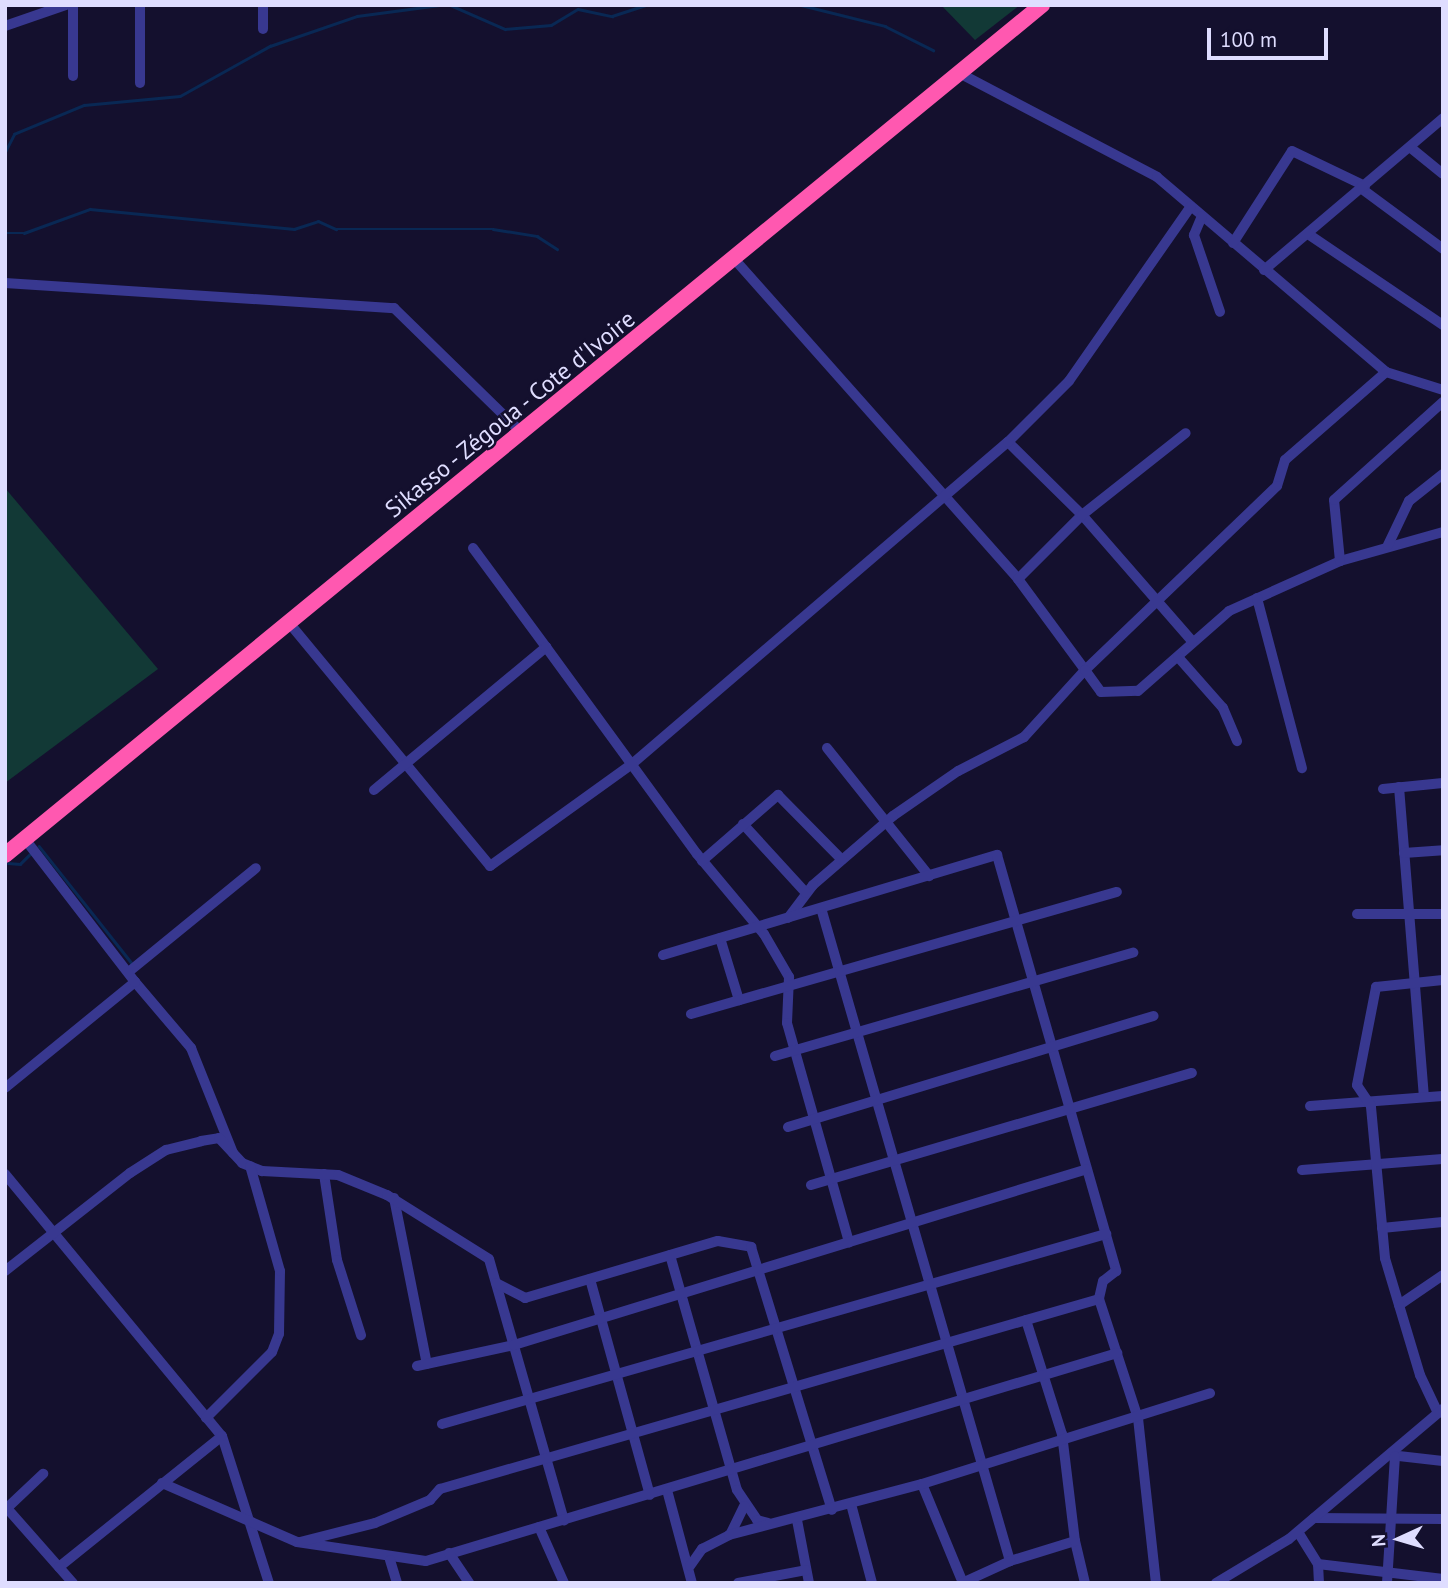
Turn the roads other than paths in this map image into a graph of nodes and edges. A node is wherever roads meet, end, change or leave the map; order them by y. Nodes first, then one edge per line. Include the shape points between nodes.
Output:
1 (66, 5) edge
2 (73, 5) edge
3 (140, 5) edge
4 (263, 5) edge
5 (1042, 5) edge
6 (5, 26) edge
7 (263, 29) dead end
8 (962, 75) junction
9 (74, 76) dead end
10 (140, 83) dead end
11 (1443, 118) edge
12 (1411, 148) junction
13 (1443, 174) edge
14 (1364, 188) junction
15 (1191, 206) junction
16 (1202, 216) junction
17 (1308, 233) junction
18 (1233, 243) junction
19 (1443, 248) edge
20 (736, 261) junction
21 (1264, 270) junction
22 (5, 283) edge
23 (1220, 312) dead end
24 (1443, 325) edge
25 (1386, 372) junction
26 (1443, 390) edge
27 (1443, 402) edge
28 (522, 433) junction
29 (1186, 433) dead end
30 (1008, 442) junction
31 (1443, 474) edge
32 (947, 496) junction
33 (1082, 514) junction
34 (1443, 531) edge
35 (1388, 545) junction
36 (473, 548) dead end
37 (1340, 561) junction
38 (1018, 579) junction
39 (1257, 598) junction
40 (1157, 601) junction
41 (290, 624) junction
42 (1192, 641) junction
43 (546, 647) junction
44 (1178, 657) junction
45 (1085, 670) junction
46 (1237, 741) dead end
47 (827, 747) dead end
48 (632, 764) junction
49 (404, 765) junction
50 (1302, 768) dead end
51 (1443, 783) edge
52 (1399, 787) junction
53 (1383, 789) dead end
54 (374, 790) dead end
55 (886, 822) junction
56 (743, 824) junction
57 (25, 839) junction
58 (1443, 850) edge
59 (1404, 853) junction
60 (5, 855) edge
61 (842, 860) junction
62 (702, 861) junction
63 (256, 868) dead end
64 (929, 876) junction
65 (1117, 892) dead end
66 (806, 893) junction
67 (821, 908) junction
68 (1357, 914) dead end
69 (1443, 914) edge
70 (1409, 917) junction
71 (788, 918) junction
72 (1016, 921) junction
73 (758, 927) junction
74 (720, 938) junction
75 (1133, 953) dead end
76 (663, 955) dead end
77 (839, 971) junction
78 (133, 976) junction
79 (1443, 980) edge
80 (1033, 981) junction
81 (1415, 983) junction
82 (788, 986) junction
83 (738, 1000) junction
84 (691, 1014) dead end
85 (1153, 1016) dead end
86 (857, 1032) junction
87 (1052, 1047) junction
88 (795, 1050) junction
89 (775, 1056) dead end
90 (1192, 1073) dead end
91 (5, 1088) edge
92 (1443, 1096) edge
93 (1424, 1097) junction
94 (877, 1100) junction
95 (1366, 1101) junction
96 (1310, 1106) dead end
97 (1070, 1109) junction
98 (815, 1119) junction
99 (788, 1128) dead end
100 (233, 1153) junction
101 (1443, 1159) edge
102 (894, 1161) junction
103 (1377, 1164) junction
104 (250, 1166) junction
105 (1087, 1169) junction
106 (1302, 1170) dead end
107 (5, 1174) edge
108 (324, 1174) junction
109 (832, 1179) junction
110 (811, 1185) dead end
111 (394, 1198) junction
112 (1443, 1222) edge
113 (911, 1223) junction
114 (1382, 1228) junction
115 (53, 1233) junction
116 (1106, 1234) junction
117 (849, 1242) junction
118 (670, 1255) junction
119 (758, 1269) junction
120 (5, 1271) edge
121 (1443, 1275) edge
122 (590, 1279) junction
123 (496, 1283) junction
124 (929, 1284) junction
125 (680, 1293) junction
126 (1099, 1299) junction
127 (1399, 1305) junction
128 (601, 1317) junction
129 (1027, 1320) junction
130 (776, 1328) junction
131 (361, 1335) dead end
132 (947, 1343) junction
133 (514, 1345) junction
134 (696, 1352) junction
135 (1117, 1353) junction
136 (616, 1374) junction
137 (1044, 1376) junction
138 (795, 1388) junction
139 (1210, 1393) dead end
140 (530, 1399) junction
141 (965, 1401) junction
142 (1440, 1411) edge
143 (711, 1413) junction
144 (1138, 1416) junction
145 (206, 1418) junction
146 (442, 1424) dead end
147 (222, 1436) junction
148 (634, 1437) junction
149 (1063, 1440) junction
150 (813, 1447) junction
151 (1392, 1455) junction
152 (546, 1459) junction
153 (1443, 1461) edge
154 (982, 1465) junction
155 (732, 1472) junction
156 (43, 1474) dead end
157 (162, 1483) junction
158 (922, 1484) junction
159 (667, 1490) junction
160 (650, 1495) junction
161 (851, 1504) junction
162 (744, 1506) junction
163 (6, 1507) edge
164 (832, 1510) junction
165 (1394, 1515) junction
166 (1314, 1518) junction
167 (1443, 1519) edge
168 (564, 1520) junction
169 (797, 1520) junction
170 (254, 1521) junction
171 (771, 1524) junction
172 (539, 1527) junction
173 (1298, 1532) junction
174 (729, 1535) junction
175 (1075, 1541) junction
176 (297, 1542) junction
177 (449, 1553) junction
178 (390, 1559) junction
179 (1010, 1561) junction
180 (1318, 1564) junction
181 (690, 1566) junction
182 (59, 1567) junction
183 (806, 1570) junction
184 (1387, 1578) edge
185 (1443, 1579) edge
186 (961, 1581) edge
187 (73, 1583) edge
188 (270, 1583) edge
189 (397, 1583) edge
190 (469, 1583) edge
191 (564, 1583) edge
192 (692, 1583) edge
193 (738, 1583) edge
194 (808, 1583) edge
195 (872, 1583) edge
196 (1085, 1583) edge
197 (1156, 1583) edge
198 (1216, 1583) edge
199 (1319, 1583) edge

1 - 6 street
2 - 9 street
3 - 10 street
4 - 7 street
5 - 8 highway, Sikasso - Zégoua - Cote d'Ivoire
8 - 15 street via 1157,177
8 - 20 highway, Sikasso - Zégoua - Cote d'Ivoire
11 - 12 street
12 - 13 street
12 - 14 street
14 - 17 street
14 - 18 street via 1292,151
14 - 19 street
15 - 16 street
15 - 30 street via 1069,382
16 - 18 street
16 - 23 street via 1194,235
17 - 21 street
17 - 24 street
18 - 21 street
20 - 28 highway, Sikasso - Zégoua - Cote d'Ivoire
20 - 32 street
21 - 25 street
22 - 28 street via 394,308
25 - 26 street
25 - 40 street via 1285,460 1277,485
27 - 37 street via 1334,500
28 - 41 highway, Sikasso - Zégoua - Cote d'Ivoire
29 - 33 street
30 - 32 street
30 - 33 street
31 - 35 street via 1409,501
32 - 38 street
32 - 48 street
33 - 38 street
33 - 40 street
34 - 35 street
35 - 37 street
36 - 43 street
37 - 39 street
38 - 45 street
39 - 42 street via 1229,611
39 - 50 street
40 - 42 street
40 - 45 street
41 - 49 street
41 - 57 highway, Sikasso - Zégoua - Cote d'Ivoire
42 - 44 street
43 - 48 street
43 - 49 street
44 - 45 street via 1138,691 1116,695 1101,692
44 - 46 street via 1223,708
45 - 55 street via 1024,737 958,771
47 - 55 street
48 - 49 street via 490,866
48 - 62 street
49 - 54 street
51 - 52 street
52 - 53 street
52 - 59 street
55 - 61 street
55 - 64 street
56 - 61 street via 774,797 785,796
56 - 62 street
56 - 66 street
57 - 60 highway, Sikasso - Zégoua - Cote d'Ivoire
57 - 78 street
58 - 59 street
59 - 70 street
61 - 66 street
62 - 73 street
63 - 78 street
64 - 67 street
64 - 72 street via 997,855
65 - 72 street
66 - 71 street
67 - 71 street
67 - 77 street
68 - 70 street
69 - 70 street
70 - 81 street
71 - 73 street
72 - 77 street
72 - 80 street
73 - 74 street
73 - 82 street
74 - 76 street
74 - 83 street
75 - 80 street
77 - 82 street
77 - 86 street
78 - 91 street
78 - 100 street via 191,1048 220,1107
79 - 81 street
80 - 86 street
80 - 87 street
81 - 93 street
81 - 95 street via 1376,986 1358,1067
82 - 83 street
82 - 88 street via 787,1023
83 - 84 street
85 - 87 street
86 - 88 street
86 - 94 street
87 - 94 street
87 - 97 street
88 - 89 street
88 - 98 street
90 - 97 street
92 - 93 street
93 - 95 street
94 - 98 street
94 - 102 street
95 - 96 street
95 - 103 street
97 - 102 street
97 - 105 street
98 - 99 street
98 - 109 street
100 - 104 street
100 - 115 street via 219,1138 166,1150
101 - 103 street
102 - 109 street
102 - 113 street
103 - 106 street
103 - 114 street
104 - 108 street
104 - 145 street via 280,1271 279,1334 272,1352
105 - 113 street
105 - 116 street
107 - 115 street
108 - 111 street
108 - 131 street via 337,1260
109 - 110 street
109 - 117 street
111 - 123 street via 489,1259
111 - 133 street via 422,1365
112 - 114 street
113 - 117 street
113 - 124 street
114 - 127 street
115 - 120 street
115 - 145 street
116 - 124 street
116 - 126 street via 1116,1271 1103,1281
117 - 119 street
118 - 119 street via 718,1241 751,1247
118 - 122 street
118 - 125 street
119 - 125 street
119 - 130 street
121 - 127 street
122 - 123 street via 525,1298
122 - 128 street
123 - 133 street
124 - 130 street
124 - 132 street
125 - 128 street
125 - 134 street
126 - 129 street
126 - 135 street
127 - 142 street
128 - 133 street
128 - 136 street
129 - 132 street
129 - 137 street
130 - 134 street
130 - 138 street
132 - 138 street
132 - 141 street
133 - 140 street
134 - 136 street
134 - 143 street
135 - 137 street
135 - 144 street
136 - 140 street
136 - 148 street
137 - 141 street
137 - 149 street
138 - 143 street
138 - 150 street
139 - 144 street
140 - 146 street
140 - 152 street
141 - 150 street
141 - 154 street
142 - 151 street
143 - 148 street
143 - 155 street
144 - 149 street
144 - 197 street
145 - 147 street
147 - 157 street
147 - 170 street via 239,1496
148 - 152 street
148 - 160 street
149 - 154 street
149 - 175 street
150 - 155 street
150 - 164 street
151 - 153 street
151 - 165 street
151 - 166 street
152 - 168 street
152 - 176 street via 440,1489 430,1500 375,1523
154 - 158 street
154 - 179 street
155 - 159 street
155 - 162 street
156 - 163 street
157 - 170 street
157 - 182 street
158 - 161 street
158 - 186 street
159 - 160 street
159 - 181 street
160 - 168 street
161 - 164 street
161 - 195 street
162 - 171 street
162 - 174 street
163 - 182 street
164 - 169 street
165 - 166 street
165 - 167 street
165 - 184 street
166 - 173 street
168 - 172 street
169 - 171 street
169 - 183 street
170 - 176 street
170 - 188 street
171 - 174 street
172 - 177 street
172 - 191 street
173 - 180 street
173 - 198 street
174 - 181 street via 702,1549
175 - 179 street
175 - 196 street
176 - 178 street
177 - 178 street via 426,1561
177 - 190 street
178 - 189 street
179 - 186 street
180 - 184 street
180 - 199 street
181 - 192 street
182 - 187 street
183 - 193 street
183 - 194 street
184 - 185 street

